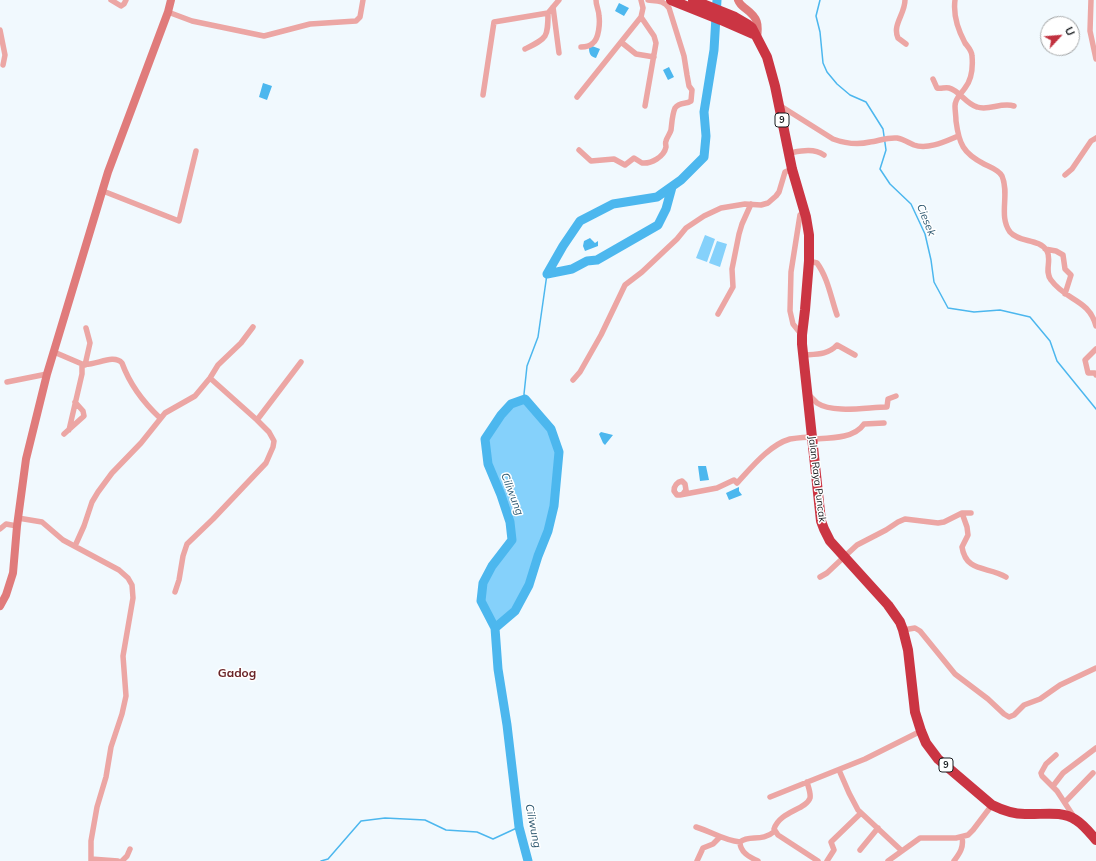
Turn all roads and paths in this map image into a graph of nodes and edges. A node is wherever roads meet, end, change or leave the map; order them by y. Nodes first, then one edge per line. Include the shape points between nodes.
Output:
1 (111, 0) edge
2 (126, 0) edge
3 (171, 0) edge
4 (363, 0) edge
5 (559, 0) edge
6 (596, 0) edge
7 (641, 0) edge
8 (648, 0) edge
9 (672, 0) edge
10 (693, 0) edge
11 (738, 0) edge
12 (905, 0) edge
13 (955, 0) edge
14 (1091, 0) edge
15 (554, 7) junction
16 (168, 12) junction
17 (548, 14) junction
18 (641, 18) junction
19 (0, 30) edge
20 (753, 33) junction
21 (621, 42) junction
22 (906, 44) dead end
23 (581, 47) dead end
24 (525, 49) dead end
25 (560, 53) dead end
26 (654, 57) junction
27 (1096, 59) edge
28 (3, 66) dead end
29 (933, 79) dead end
30 (484, 95) dead end
31 (960, 95) junction
32 (577, 97) dead end
33 (778, 104) junction
34 (645, 106) dead end
35 (1014, 106) dead end
36 (958, 136) junction
37 (1096, 138) edge
38 (579, 150) dead end
39 (196, 151) dead end
40 (789, 153) junction
41 (824, 155) dead end
42 (792, 169) junction
43 (1065, 175) dead end
44 (102, 191) junction
45 (751, 204) junction
46 (800, 215) dead end
47 (1045, 249) junction
48 (810, 261) junction
49 (1065, 294) junction
50 (718, 314) dead end
51 (837, 315) dead end
52 (1096, 326) edge
53 (253, 327) dead end
54 (86, 328) dead end
55 (802, 335) junction
56 (1096, 349) edge
57 (54, 352) junction
58 (803, 355) junction
59 (855, 355) dead end
60 (301, 362) dead end
61 (84, 364) junction
62 (47, 374) junction
63 (1096, 375) edge
64 (210, 378) junction
65 (573, 380) dead end
66 (7, 382) dead end
67 (806, 392) junction
68 (896, 396) dead end
69 (75, 402) junction
70 (160, 418) junction
71 (257, 420) junction
72 (884, 423) dead end
73 (812, 438) junction
74 (683, 494) dead end
75 (962, 513) junction
76 (971, 513) dead end
77 (18, 522) junction
78 (0, 529) edge
79 (75, 546) junction
80 (844, 557) junction
81 (820, 576) dead end
82 (1006, 577) dead end
83 (175, 592) dead end
84 (0, 606) edge
85 (903, 630) junction
86 (1096, 668) edge
87 (921, 731) junction
88 (1096, 748) edge
89 (1056, 755) dead end
90 (839, 770) junction
91 (1092, 773) dead end
92 (807, 782) junction
93 (1053, 786) junction
94 (770, 796) dead end
95 (1065, 802) junction
96 (992, 805) junction
97 (861, 813) junction
98 (1076, 820) junction
99 (696, 827) dead end
100 (878, 828) junction
101 (775, 831) junction
102 (720, 837) junction
103 (962, 837) junction
104 (1096, 840) edge
105 (740, 842) junction
106 (130, 849) dead end
107 (860, 850) dead end
108 (902, 851) junction
109 (91, 860) edge
110 (118, 861) edge
111 (122, 861) edge
112 (697, 861) edge
113 (758, 861) edge
114 (818, 861) edge
115 (827, 861) edge
116 (888, 861) edge
117 (954, 861) edge

1 - 2 street via 121,6
3 - 16 street
4 - 16 street via 360,17 356,21 310,24 264,36 192,21
5 - 15 street
6 - 23 street via 600,20 596,39 592,44
7 - 18 street
8 - 38 street via 661,1 669,8 684,56 692,92 691,100 688,103 681,103 676,108 665,150 650,162 642,164 634,158 625,165 614,159 591,161
9 - 20 highway
10 - 20 highway, Jalan Raya Puncak / 9 via 735,17
11 - 20 street via 757,20 759,28
12 - 22 street via 896,31 898,38
13 - 31 street via 955,18 972,55 972,70 968,83
14 - 27 street via 1090,31
15 - 17 street
15 - 25 street
16 - 44 street
17 - 24 street via 546,34 542,40
17 - 30 street via 494,22
18 - 21 street
18 - 26 street via 654,36
19 - 28 street via 5,55
20 - 33 highway, Jalan Raya Puncak / 9 via 767,57
21 - 26 street via 636,54
21 - 32 street
26 - 34 street
29 - 31 street via 937,88 948,88
31 - 35 street via 977,107 1006,104
31 - 36 street via 956,98 955,106
33 - 36 street via 838,141 868,143 897,138 923,146 941,143
33 - 40 highway, Jalan Raya Puncak / 9
36 - 47 street via 966,150 1002,176 1006,193 1005,223 1009,231 1014,236
37 - 43 street
39 - 44 street via 179,221
40 - 41 street via 812,151
40 - 42 highway, Jalan Raya Puncak / 9
42 - 45 street via 785,172 779,192 773,200 764,204
42 - 48 highway, Jalan Raya Puncak / 9 via 808,225
44 - 57 street
45 - 50 street via 739,234 732,270 732,287
45 - 65 street via 721,208 698,220 686,228 642,272 625,285 601,335
46 - 55 street via 791,272 790,311 793,324
47 - 49 street via 1048,254 1049,277
47 - 49 street via 1063,255 1065,269 1071,275
48 - 51 street via 817,263 821,269
48 - 55 highway, Jalan Raya Puncak / 9
49 - 52 street via 1088,310
53 - 64 street via 241,343 218,365
54 - 61 street via 90,343
55 - 58 highway, Jalan Raya Puncak / 9
56 - 63 street via 1085,360 1088,372
57 - 61 street
57 - 62 street
58 - 59 street via 824,353 837,344
58 - 67 highway, Jalan Raya Puncak / 9
60 - 71 street
61 - 69 street
61 - 70 street via 119,360 135,390
62 - 66 street
62 - 77 street via 26,459
64 - 70 street via 193,398 169,410
64 - 71 street
67 - 68 street via 818,403 835,408 855,409 887,407 888,399
67 - 73 highway, Jalan Raya Puncak / 9
69 - 69 street via 83,410 84,416 67,432
70 - 79 street via 98,492
71 - 83 street via 272,436 272,451 266,463 187,544
72 - 73 street via 864,424 861,430 846,436
73 - 74 street via 789,439 776,446 756,461 737,483 734,480 717,488
73 - 80 highway, Jalan Raya Puncak / 9 via 821,521 830,541
75 - 76 street
75 - 80 street via 938,523 905,519 857,545
75 - 82 street via 968,531 962,547 966,557 973,566
77 - 78 street via 6,524
77 - 79 street via 42,522 59,537
77 - 84 street via 13,573
79 - 109 street via 119,570 130,581 133,589 123,656 126,696 96,812
80 - 81 street
80 - 85 highway, Jalan Raya Puncak / 9 via 888,605
85 - 86 street via 915,628 920,631 955,674 1009,717 1024,705
85 - 87 highway, Jalan Raya Puncak / 9 via 908,650 915,712
87 - 90 street
87 - 96 highway, Jalan Raya Puncak / 9 via 938,759
88 - 93 street via 1063,774
89 - 93 street via 1046,764 1042,773 1043,778
90 - 92 street
90 - 97 street
91 - 95 street
92 - 94 street
92 - 101 street via 809,800 780,819 774,828
93 - 95 street
95 - 98 street
96 - 98 highway, Jalan Raya Puncak / 9 via 1013,813 1055,814
96 - 103 street via 973,830
97 - 100 street
97 - 115 street via 831,842 834,850
98 - 104 highway, Jalan Raya Puncak / 9
99 - 102 street
100 - 107 street
100 - 108 street
101 - 105 street via 764,838 745,839
101 - 114 street
102 - 105 street
102 - 112 street via 713,844 703,848
103 - 108 street via 920,838
103 - 117 street via 962,849
105 - 113 street via 743,851
106 - 111 street
108 - 116 street
109 - 110 street

